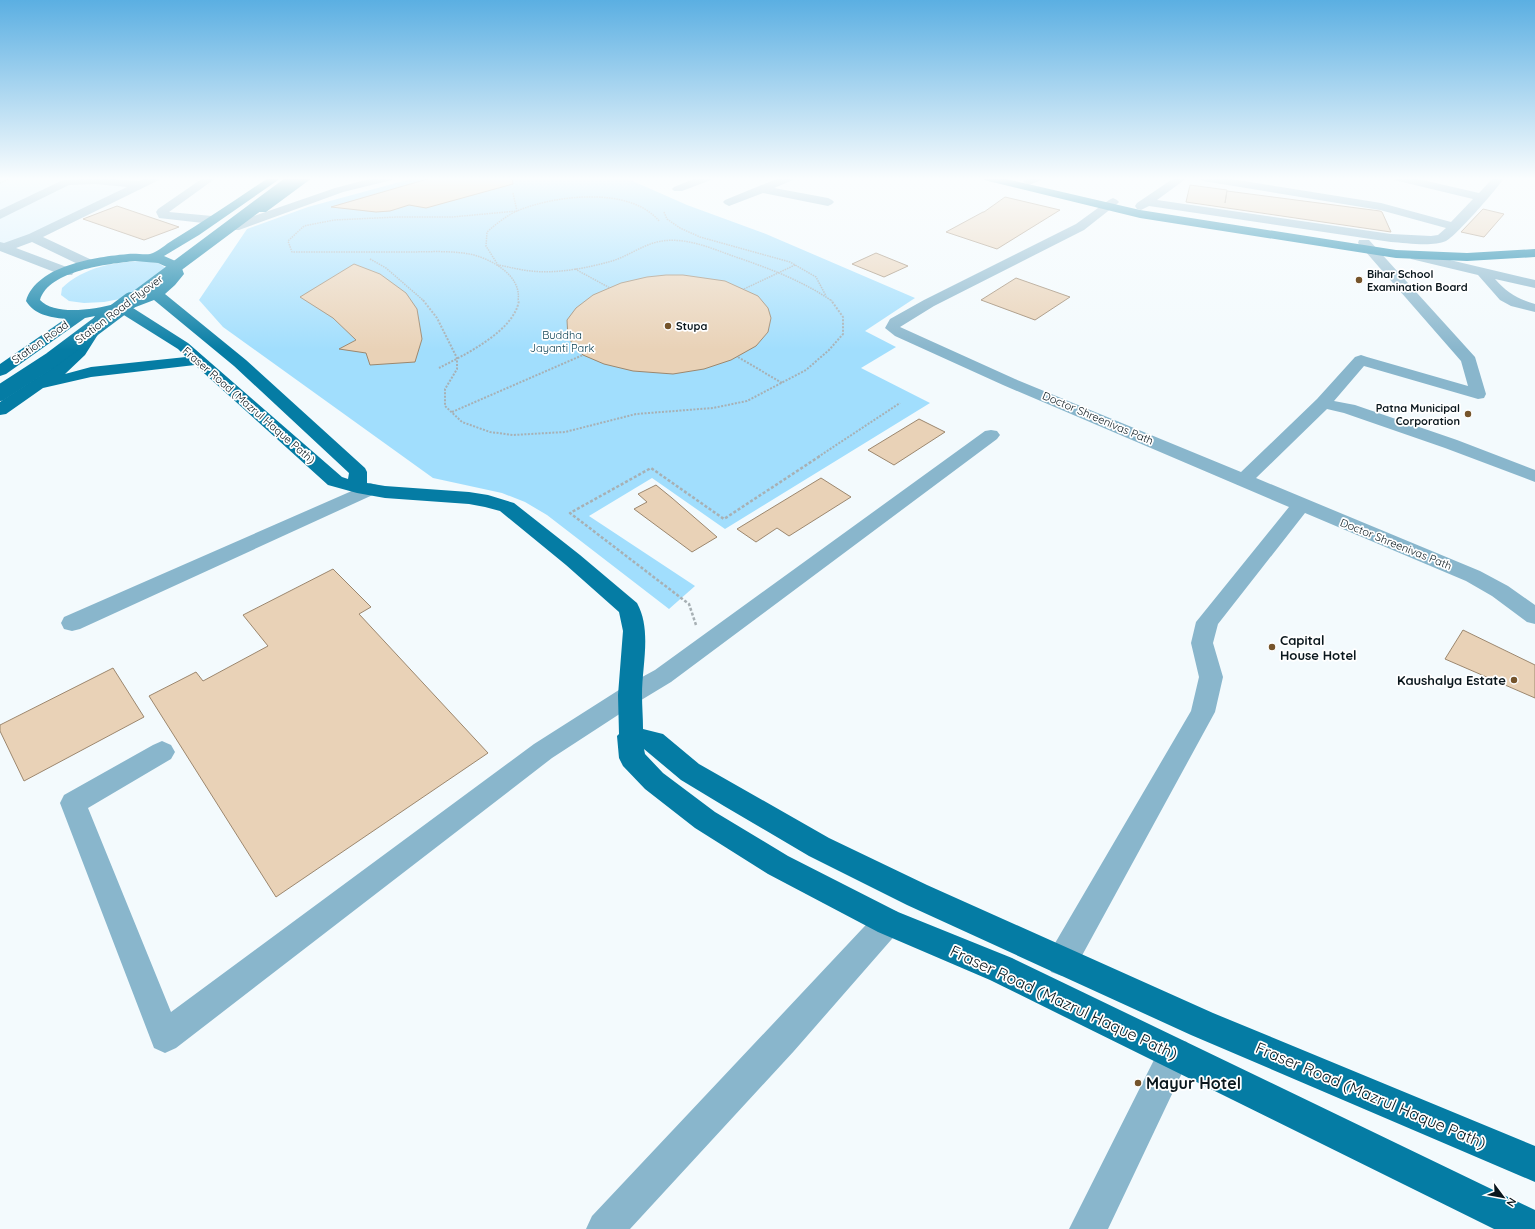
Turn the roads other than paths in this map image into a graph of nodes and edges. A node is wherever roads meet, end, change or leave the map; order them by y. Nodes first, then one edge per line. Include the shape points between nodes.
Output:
1 (36, 235) edge
2 (188, 235) edge
3 (199, 235) edge
4 (218, 235) edge
5 (219, 235) edge
6 (1063, 235) edge
7 (1276, 235) edge
8 (1305, 235) edge
9 (1369, 235) edge
10 (1445, 235) edge
11 (33, 237) junction
12 (1431, 240) junction
13 (1535, 244) edge
14 (3, 247) edge
15 (1367, 247) junction
16 (1444, 249) junction
17 (1535, 253) edge
18 (1416, 256) junction
19 (152, 258) junction
20 (169, 262) junction
21 (89, 264) junction
22 (67, 272) junction
23 (1483, 272) junction
24 (1535, 284) edge
25 (156, 294) junction
26 (122, 307) junction
27 (1535, 308) edge
28 (106, 310) junction
29 (81, 314) junction
30 (200, 360) junction
31 (1, 372) edge
32 (36, 385) junction
33 (0, 393) edge
34 (1322, 402) junction
35 (0, 410) edge
36 (991, 435) dead end
37 (1535, 476) edge
38 (1244, 480) junction
39 (364, 488) junction
40 (1301, 505) junction
41 (1535, 616) edge
42 (72, 624) dead end
43 (630, 695) junction
44 (630, 736) junction
45 (162, 752) dead end
46 (888, 922) junction
47 (1062, 961) junction
48 (1175, 1054) junction
49 (1535, 1164) edge
50 (605, 1229) edge
51 (1088, 1229) edge
52 (1534, 1229) edge

1 - 11 street
2 - 19 main road
3 - 31 main road, Station Road Flyover
4 - 33 main road, Station Road Flyover, bridge via 51,360
5 - 20 main road
6 - 38 street, Doctor Shreenivas Path via 929,303 895,322 892,328 1009,382
7 - 15 main road
8 - 15 main road
9 - 12 street via 1403,240
10 - 12 street
11 - 14 street
11 - 21 street
12 - 16 street
13 - 16 main road
14 - 22 street
15 - 16 main road
15 - 18 main road
15 - 34 street via 1469,360 1478,394 1361,360
17 - 18 main road via 1466,257
18 - 23 street
19 - 20 main road
19 - 21 main road via 112,259
20 - 25 main road via 175,266 177,274 170,284
21 - 22 main road
22 - 29 main road via 47,282 36,292 33,301 40,308 58,313
23 - 24 street
23 - 27 street via 1502,296 1512,302
25 - 26 main road
25 - 39 main road, Fraser Road (Mazrul Haque Path) via 240,363 358,472
26 - 28 main road
26 - 30 main road, Fraser Road (Mazrul Haque Path) via 183,346
28 - 29 main road
28 - 32 main road via 90,340 80,352
29 - 31 main road, Station Road
30 - 32 main road via 129,366
30 - 39 main road, Fraser Road (Mazrul Haque Path) via 335,481
32 - 35 main road
34 - 37 street via 1451,444
34 - 38 street
36 - 43 street via 663,676
38 - 40 street, Doctor Shreenivas Path
39 - 42 street
39 - 43 main road, Fraser Road (Mazrul Haque Path) via 469,498 507,507 629,609 634,632
40 - 41 street, Doctor Shreenivas Path via 1473,576 1500,591
40 - 47 street via 1207,622 1202,643 1211,677 1203,712
43 - 44 main road, Fraser Road (Mazrul Haque Path)
43 - 45 street via 543,751 165,1037 72,803
44 - 46 main road, Fraser Road (Mazrul Haque Path) via 632,758 654,781 704,820 778,865
44 - 47 main road, Fraser Road (Mazrul Haque Path) via 654,741 690,772 819,847 918,896
46 - 48 main road, Fraser Road (Mazrul Haque Path) via 1001,969
46 - 50 street
47 - 49 main road, Fraser Road (Mazrul Haque Path) via 1210,1027
48 - 51 street
48 - 52 main road, Fraser Road (Mazrul Haque Path)

